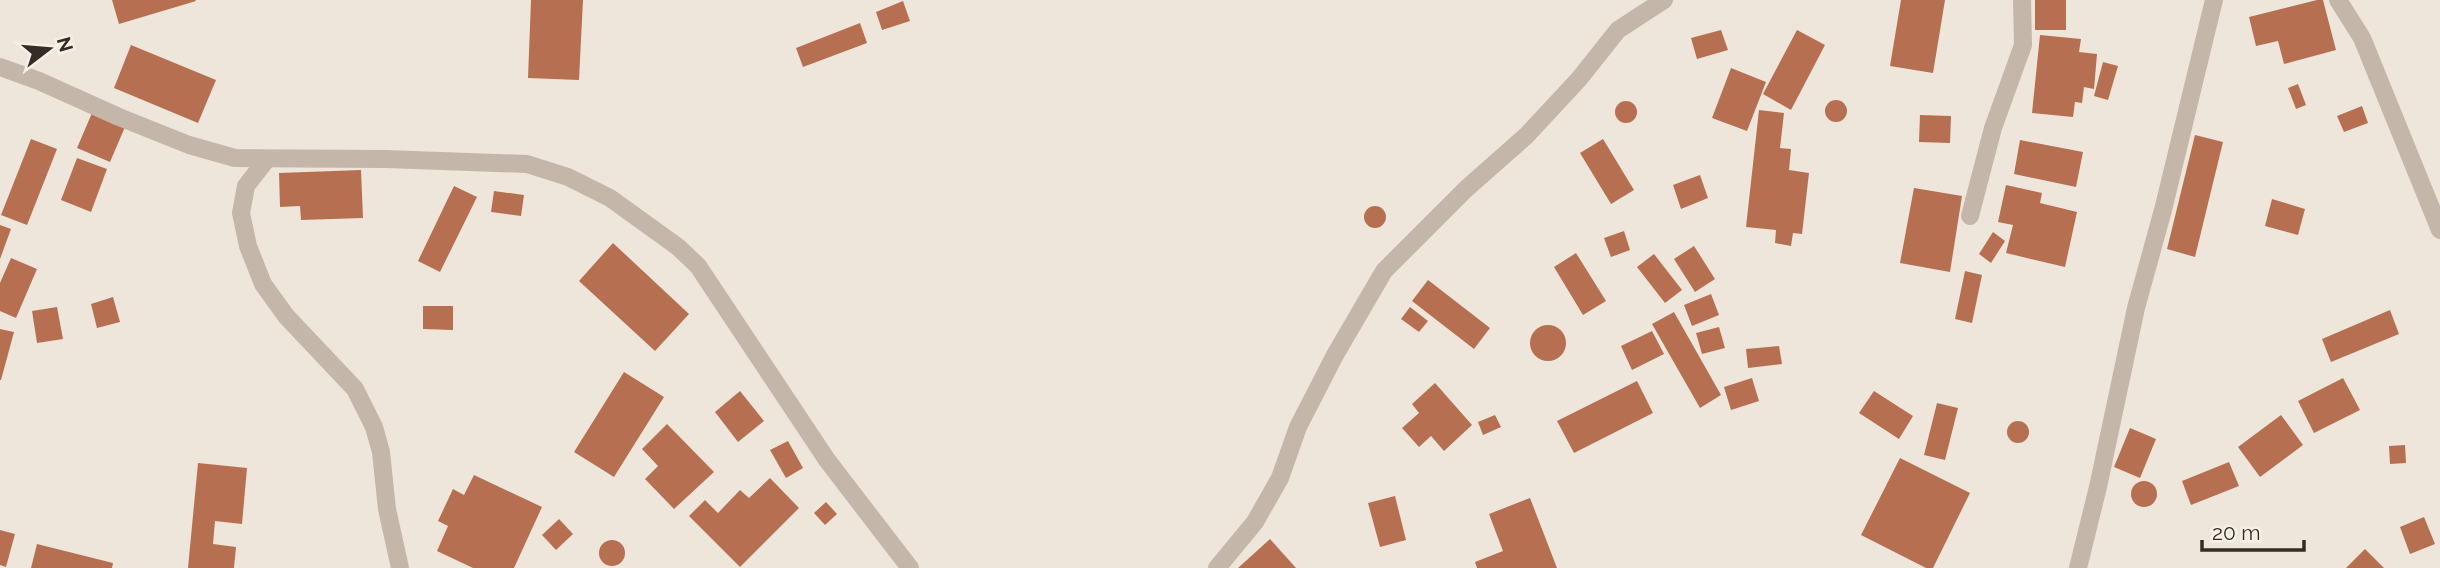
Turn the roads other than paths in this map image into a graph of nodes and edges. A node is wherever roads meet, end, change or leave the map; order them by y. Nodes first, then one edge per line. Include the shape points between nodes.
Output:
1 (1664, 0) edge
2 (2022, 0) edge
3 (2214, 0) edge
4 (2338, 0) edge
5 (0, 67) edge
6 (267, 159) junction
7 (1970, 216) dead end
8 (2440, 230) edge
9 (400, 568) edge
10 (910, 568) edge
11 (1217, 568) edge
12 (2078, 568) edge

1 - 11 street via 1618,30 1527,135 1384,271 1298,427 1280,478 1262,511
2 - 7 street via 2023,45 1993,128
3 - 12 street via 2136,308
4 - 8 street via 2362,38
5 - 6 street via 189,145 235,158
6 - 9 street via 246,186 241,213 248,246 263,284 286,316 355,389 374,427
6 - 10 street via 527,164 568,177 610,198 698,266 827,460

